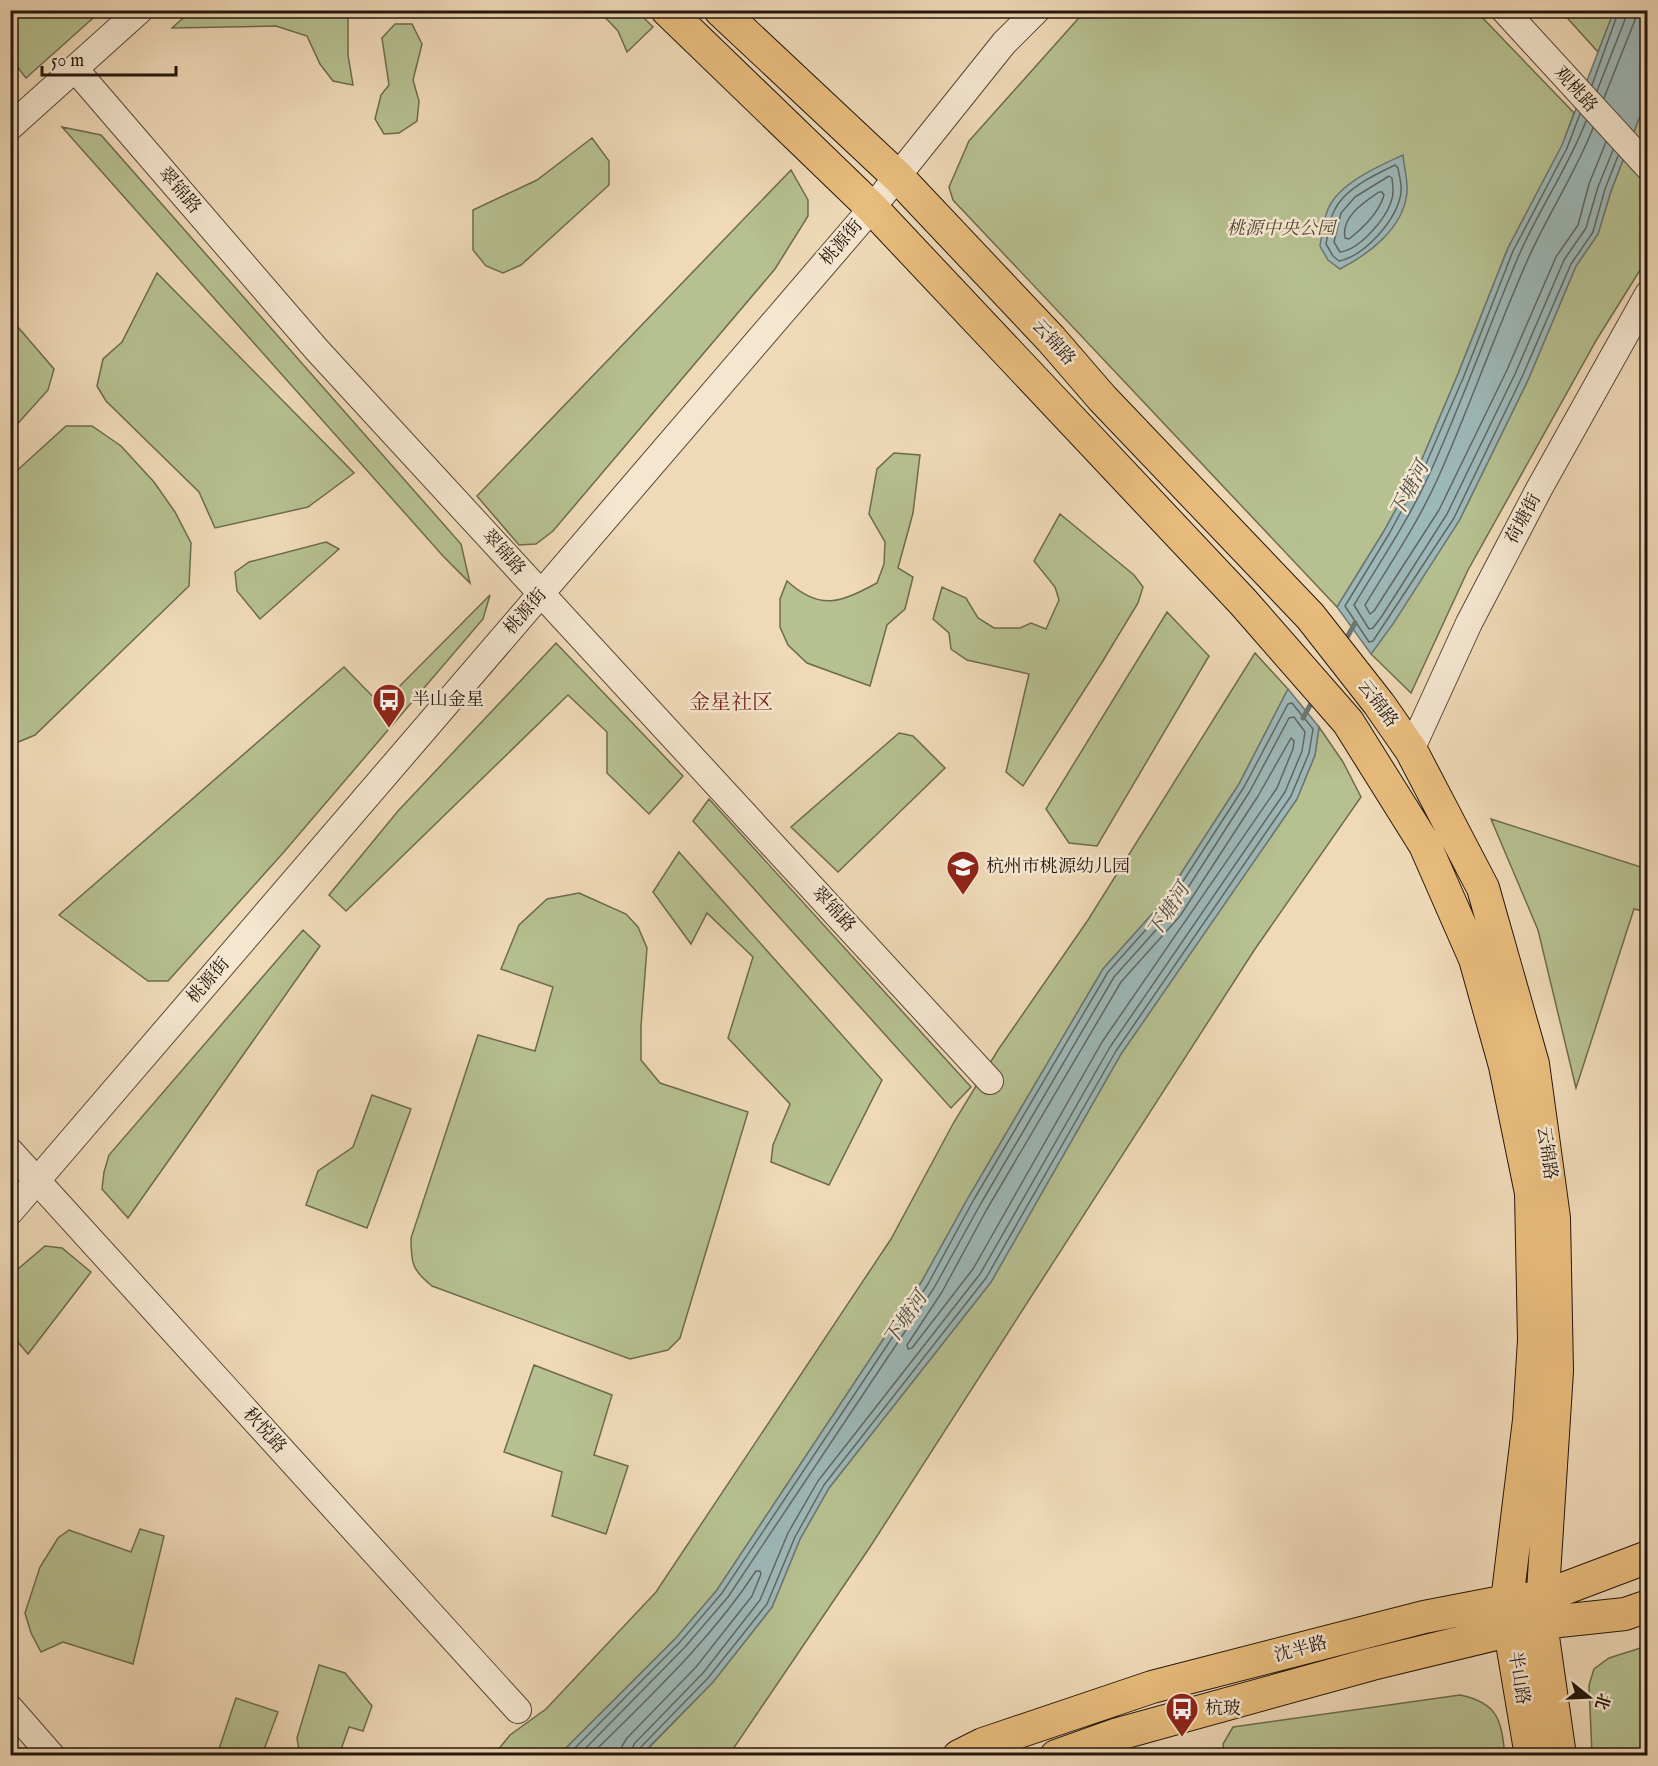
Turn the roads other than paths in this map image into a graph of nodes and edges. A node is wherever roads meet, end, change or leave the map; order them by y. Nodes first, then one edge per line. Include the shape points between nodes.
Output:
1 (140, 10) edge
2 (667, 10) edge
3 (720, 10) edge
4 (1037, 10) edge
5 (1504, 10) edge
6 (75, 69) junction
7 (10, 127) edge
8 (1647, 167) edge
9 (898, 177) junction
10 (872, 208) junction
11 (1647, 294) edge
12 (541, 594) junction
13 (1411, 750) junction
14 (990, 1081) dead end
15 (10, 1151) edge
16 (38, 1182) junction
17 (10, 1212) edge
18 (1647, 1557) edge
19 (1507, 1601) junction
20 (1647, 1606) edge
21 (1541, 1610) junction
22 (1510, 1632) junction
23 (10, 1708) edge
24 (518, 1710) dead end
25 (52, 1755) edge
26 (958, 1755) edge
27 (1056, 1755) edge
28 (1531, 1755) edge
29 (1560, 1755) edge

1 - 6 street
2 - 10 main road, 云锦路
3 - 9 main road, 云锦路
4 - 9 street, 桃源街 via 1004,43
5 - 8 street, 观桃路
6 - 7 street
6 - 12 street, 翠锦路 via 317,350
9 - 10 street, 桃源街
9 - 13 main road, 云锦路 via 1310,616
10 - 12 street, 桃源街
10 - 19 main road, 云锦路 via 1301,667 1347,722 1425,845 1475,959 1505,1066 1531,1193 1534,1340 1530,1420
11 - 13 street, 荷塘街 via 1469,623
12 - 14 street, 翠锦路
12 - 16 street, 桃源街
13 - 21 main road, 云锦路 via 1483,888 1533,1064 1554,1218 1557,1359
15 - 16 street, 秋悦路
16 - 17 street, 桃源街
16 - 24 street, 秋悦路
18 - 21 main road, 沈半路
19 - 21 main road, 沈半路
19 - 22 main road, 半山路
19 - 26 main road, 沈半路 via 1424,1617 1152,1687
20 - 21 main road, 沈半路 via 1625,1614
21 - 22 main road, 沈半路
21 - 29 main road, 半山路
22 - 27 main road, 沈半路 via 1349,1670
22 - 28 main road, 半山路
23 - 25 street

